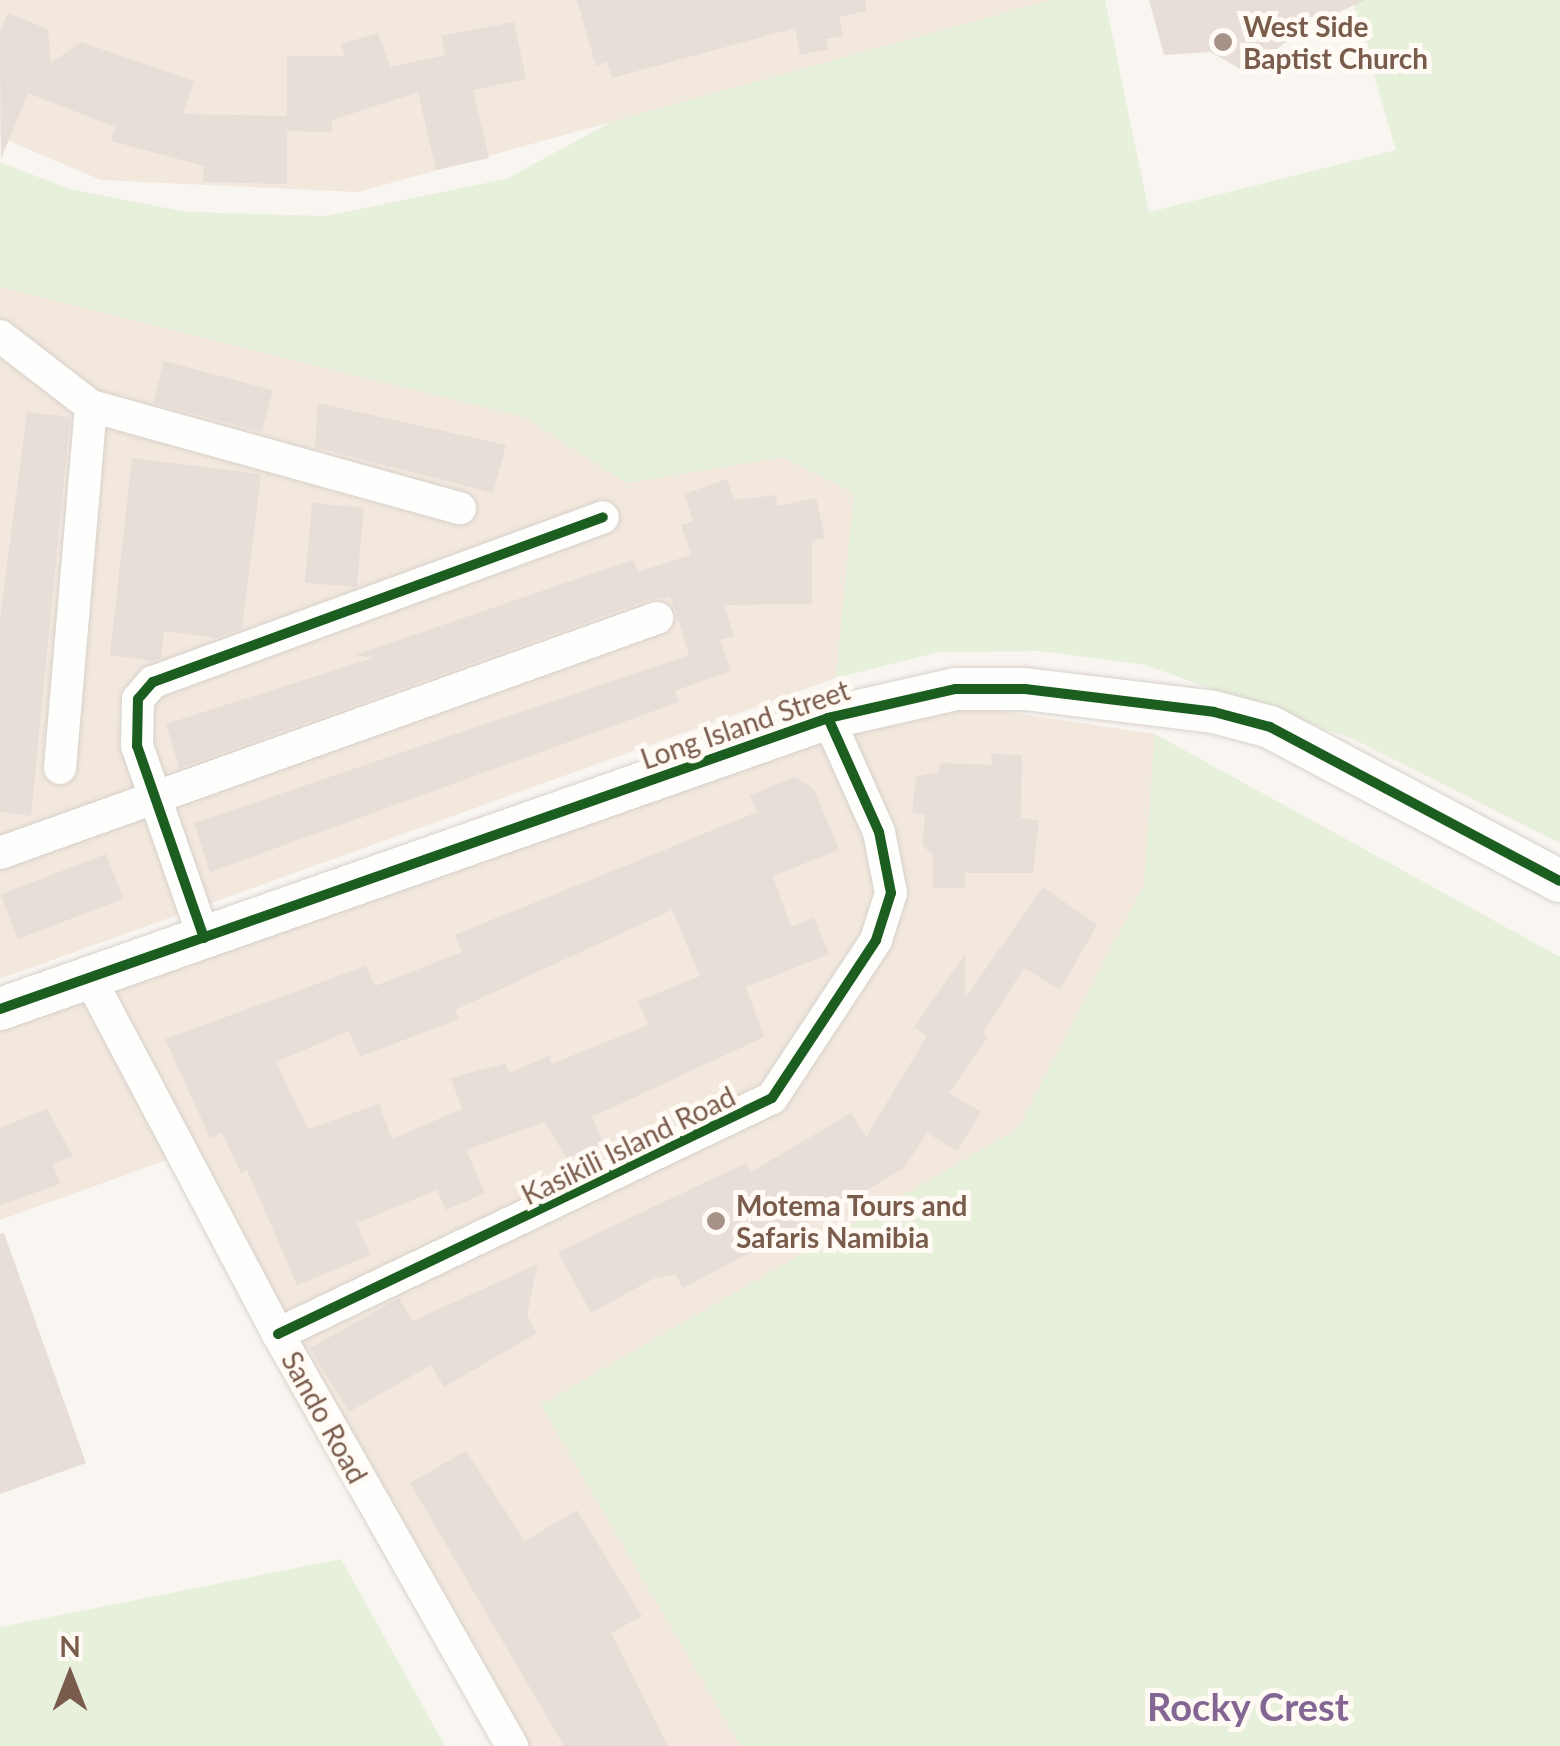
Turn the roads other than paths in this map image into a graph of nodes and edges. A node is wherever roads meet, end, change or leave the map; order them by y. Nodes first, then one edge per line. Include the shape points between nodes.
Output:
1 (0, 336) edge
2 (91, 406) junction
3 (460, 508) dead end
4 (603, 517) dead end
5 (657, 618) dead end
6 (828, 718) junction
7 (60, 768) dead end
8 (157, 799) junction
9 (0, 853) edge
10 (1560, 880) edge
11 (204, 938) junction
12 (89, 978) junction
13 (0, 1009) edge
14 (278, 1334) junction
15 (512, 1746) edge

1 - 2 street
2 - 3 street
2 - 7 street
4 - 8 street via 153,682 138,699 133,723
5 - 8 street
6 - 10 street, Long Island Street via 956,690 1025,689 1214,712 1322,748
6 - 11 street, Long Island Street
6 - 14 street, Kasikili Island Road via 879,832 891,894 876,940 772,1098
8 - 9 street
8 - 11 street
11 - 12 street, Long Island Street
12 - 13 street, Long Island Street
12 - 14 street, Sando Road
14 - 15 street, Sando Road

